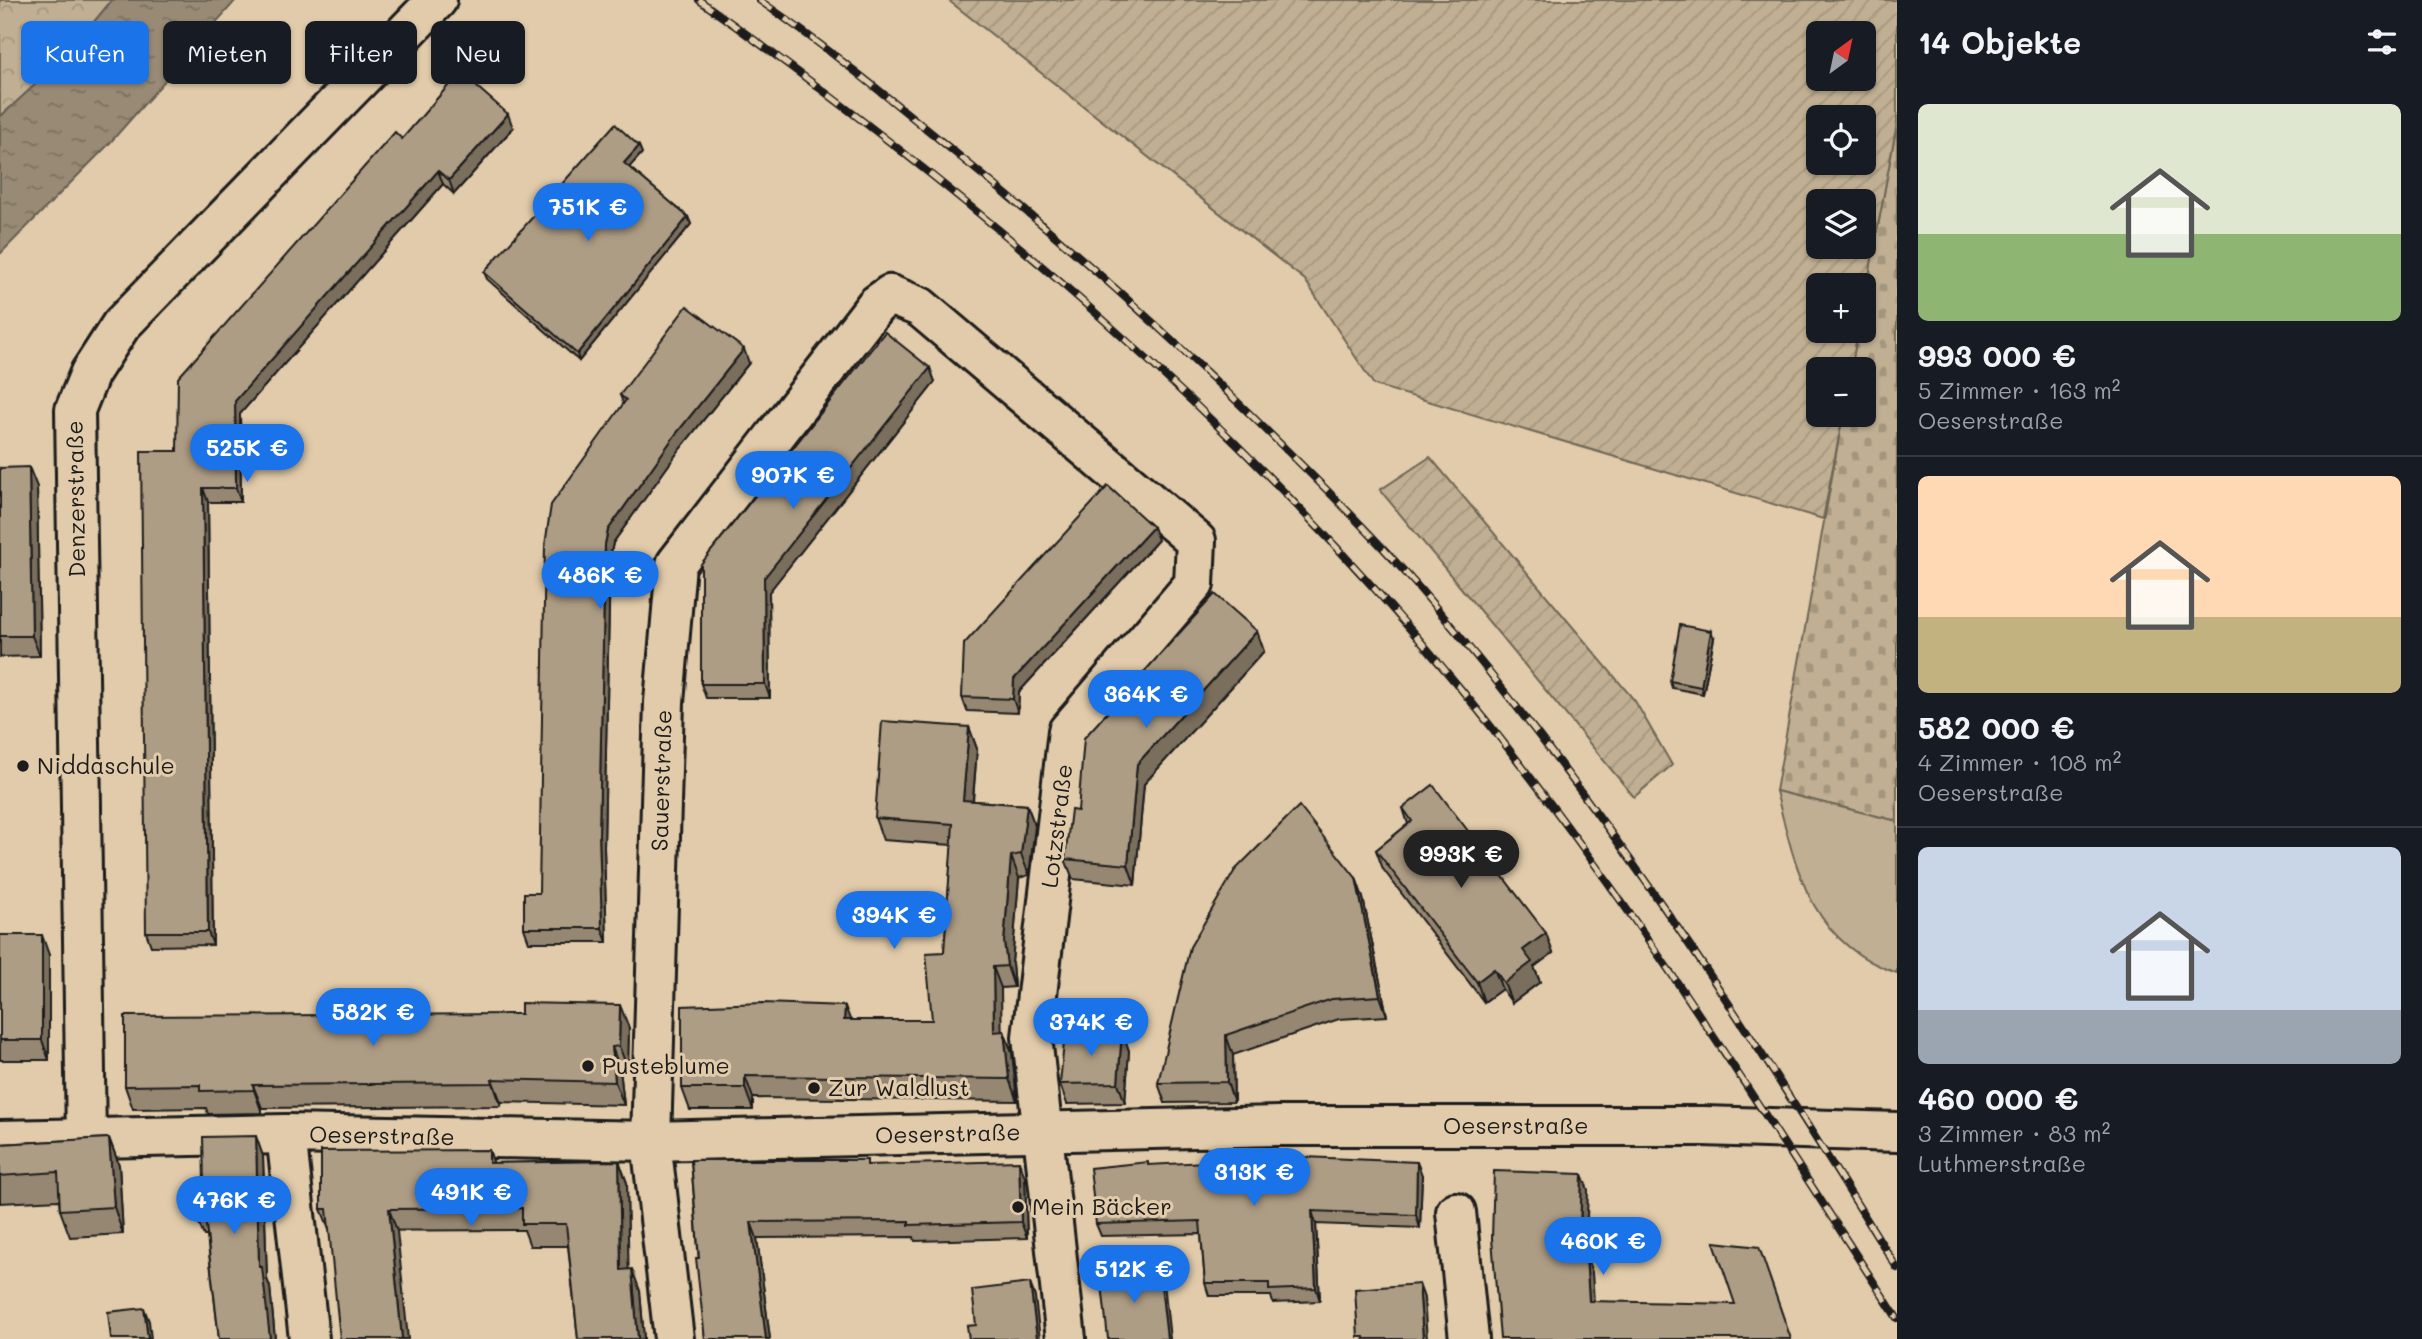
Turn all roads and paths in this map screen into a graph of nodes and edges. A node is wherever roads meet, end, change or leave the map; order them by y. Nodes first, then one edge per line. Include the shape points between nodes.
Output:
1 (437, 0) edge
2 (890, 295) joint
3 (1897, 1132) edge
4 (1041, 1133) junction
5 (286, 1134) junction
6 (86, 1139) junction
7 (0, 1140) edge
8 (650, 1141) junction
9 (1456, 1212) dead end
10 (309, 1339) edge
11 (674, 1339) edge
12 (1066, 1339) edge
13 (1469, 1339) edge

1 - 6 street, Denzerstraße via 121,325 90,373 75,410
2 - 4 street, Lotzstraße via 920,307 1196,541 1195,583 1068,731 1032,1037
2 - 8 street, Sauerstraße via 876,305 676,564 664,702
3 - 4 street, Oeserstraße via 1703,1126 1291,1126
4 - 8 street, Oeserstraße
4 - 12 street, Lotzstraße
5 - 6 street, Oeserstraße
5 - 8 street, Oeserstraße
5 - 10 street
6 - 7 street, Oeserstraße
8 - 11 street, Sauerstraße
9 - 13 street

